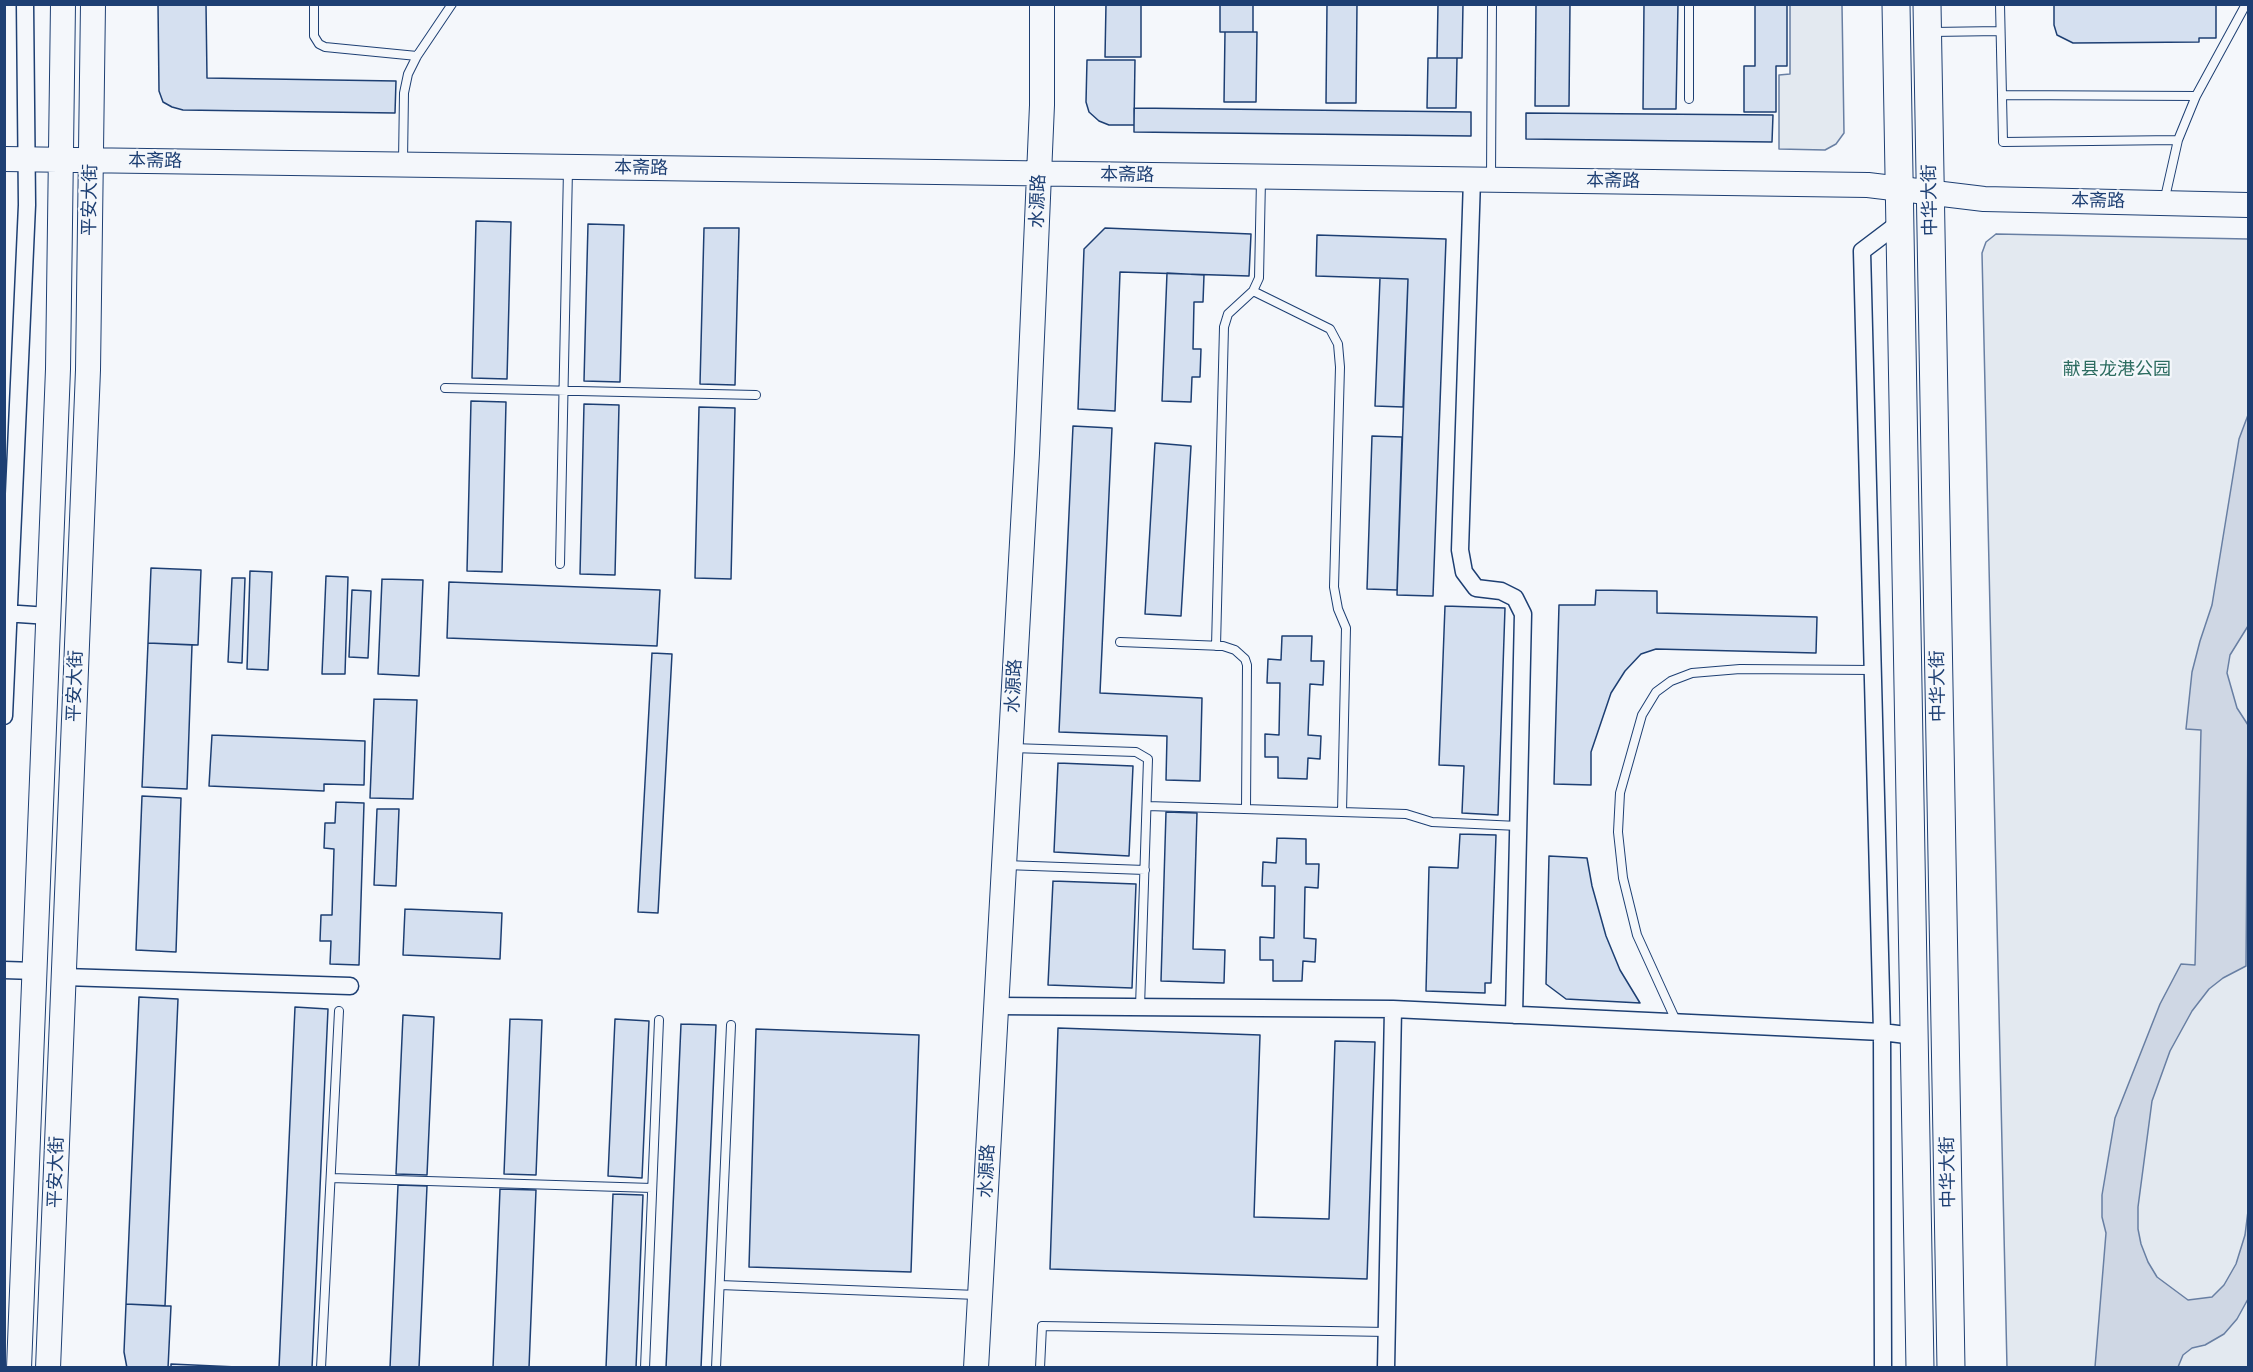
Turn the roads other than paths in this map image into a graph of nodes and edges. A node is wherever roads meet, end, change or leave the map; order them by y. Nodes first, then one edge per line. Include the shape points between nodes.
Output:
1 (25, 4) edge
2 (63, 4) edge
3 (93, 4) edge
4 (314, 4) edge
5 (452, 4) edge
6 (1042, 4) edge
7 (1492, 4) edge
8 (1689, 4) edge
9 (1896, 4) edge
10 (1927, 4) edge
11 (2000, 4) edge
12 (2245, 6) dead end
13 (2000, 31) junction
14 (1928, 32) junction
15 (417, 56) junction
16 (2002, 95) junction
17 (2196, 96) junction
18 (1689, 99) dead end
19 (2178, 140) junction
20 (15, 159) edge
21 (61, 160) junction
22 (91, 160) junction
23 (403, 165) junction
24 (568, 167) junction
25 (1039, 174) junction
26 (1261, 176) junction
27 (1482, 179) junction
28 (1898, 188) junction
29 (1930, 192) junction
30 (2164, 203) junction
31 (2248, 205) edge
32 (1899, 223) junction
33 (1253, 291) junction
34 (445, 388) dead end
35 (563, 391) junction
36 (756, 395) dead end
37 (560, 564) dead end
38 (7, 613) edge
39 (49, 616) junction
40 (1120, 642) dead end
41 (1216, 646) junction
42 (1872, 670) junction
43 (4, 716) edge
44 (1011, 748) junction
45 (1147, 806) junction
46 (1246, 809) junction
47 (1342, 812) junction
48 (1518, 826) junction
49 (1004, 865) junction
50 (1145, 870) junction
51 (4, 970) edge
52 (35, 971) junction
53 (64, 977) junction
54 (350, 986) dead end
55 (996, 1006) junction
56 (1140, 1007) junction
57 (1393, 1009) junction
58 (339, 1011) dead end
59 (1514, 1015) junction
60 (659, 1020) dead end
61 (1677, 1023) junction
62 (731, 1025) dead end
63 (1882, 1032) junction
64 (1914, 1036) junction
65 (331, 1179) junction
66 (652, 1188) junction
67 (720, 1285) junction
68 (980, 1295) junction
69 (1387, 1332) junction
70 (19, 1368) edge
71 (48, 1368) edge
72 (321, 1368) edge
73 (645, 1368) edge
74 (716, 1368) edge
75 (976, 1368) edge
76 (1040, 1368) edge
77 (1386, 1368) edge
78 (1883, 1368) edge
79 (1920, 1368) edge
80 (1951, 1368) edge

1 - 20 street
2 - 21 street, 平安大街
3 - 22 street, 平安大街
4 - 15 lane via 314,36 325,48
5 - 15 lane
6 - 25 street, 水源路
7 - 27 lane
8 - 18 lane
9 - 28 main road, 中华大街
10 - 14 main road, 中华大街
11 - 13 lane
12 - 17 lane
13 - 14 lane
13 - 16 lane
14 - 29 main road, 中华大街
15 - 23 lane via 404,93
16 - 17 lane
16 - 19 lane via 2002,142
17 - 19 lane
19 - 30 lane
20 - 21 street, 本斋路
20 - 38 street via 27,205
21 - 22 street, 本斋路
21 - 39 street, 平安大街
22 - 23 street, 本斋路
22 - 53 street, 平安大街 via 88,370
23 - 24 street, 本斋路
24 - 25 street, 本斋路
24 - 35 lane
25 - 26 street, 本斋路
25 - 44 street, 水源路
26 - 27 street, 本斋路
26 - 33 lane via 1260,268
27 - 28 street, 本斋路
27 - 48 street via 1460,550 1464,572 1476,588 1501,591 1515,598 1523,614
28 - 29 street, 本斋路
28 - 32 main road, 中华大街
29 - 30 street, 本斋路 via 1984,199
29 - 80 main road, 中华大街
30 - 31 street, 本斋路
32 - 42 street via 1862,251
32 - 64 main road, 中华大街
33 - 41 lane via 1228,314 1224,327
33 - 47 lane via 1330,329 1338,344 1334,587 1346,628
34 - 35 lane
35 - 36 lane
35 - 37 lane
38 - 39 street
38 - 43 street
39 - 52 street, 平安大街
40 - 41 lane
41 - 46 lane via 1235,650 1247,665
42 - 61 lane via 1740,669 1692,673 1656,692 1642,715 1620,794 1618,832 1623,878 1637,934
42 - 63 street
44 - 45 lane via 1136,752 1148,759
44 - 49 street, 水源路
45 - 46 lane
45 - 50 lane
46 - 47 lane
47 - 48 lane via 1406,814 1432,822
48 - 59 street
49 - 50 lane
49 - 55 street, 水源路
50 - 56 lane
51 - 52 street
52 - 70 street, 平安大街
53 - 54 street
53 - 71 street, 平安大街
55 - 56 street
55 - 68 street, 水源路
56 - 57 street
57 - 59 street
57 - 69 street
58 - 65 lane
59 - 61 street
60 - 66 lane
61 - 63 street
62 - 67 lane
63 - 64 street
63 - 78 street
64 - 79 main road, 中华大街
65 - 66 lane
65 - 72 lane
66 - 73 lane
67 - 68 lane
67 - 74 lane
68 - 75 street, 水源路
69 - 76 lane via 1042,1326
69 - 77 street

